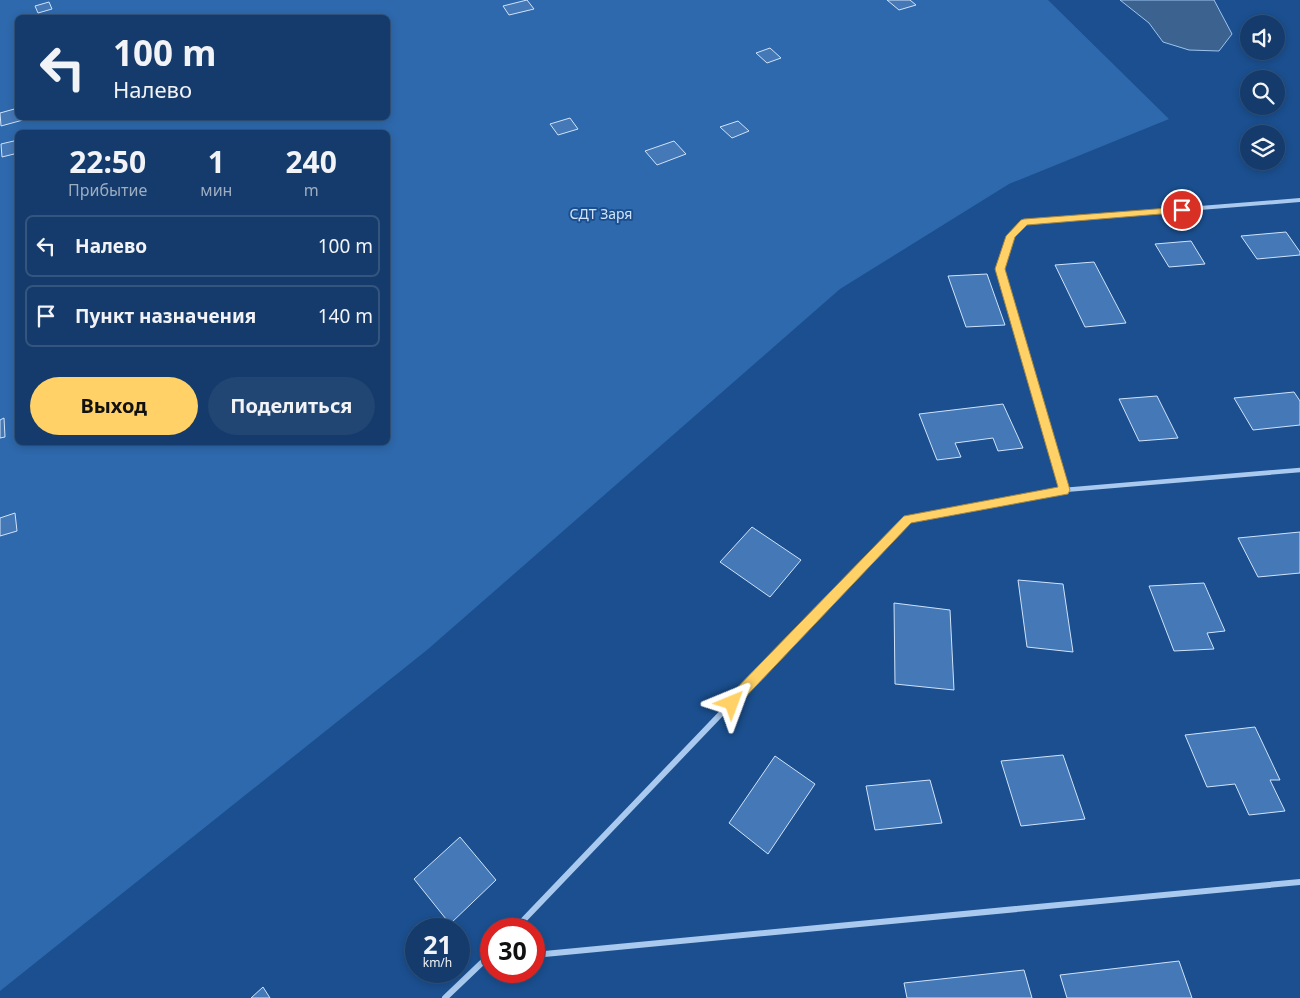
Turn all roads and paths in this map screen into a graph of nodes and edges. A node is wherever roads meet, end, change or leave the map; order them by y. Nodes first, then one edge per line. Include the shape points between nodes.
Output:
1 (1300, 200) edge
2 (1300, 470) edge
3 (1064, 490) junction
4 (1300, 882) edge
5 (526, 918) edge
6 (545, 954) edge
7 (480, 967) edge
8 (445, 998) edge

1 - 3 street via 1024,222 1010,236 1000,269
2 - 3 street
3 - 5 street via 908,519
4 - 6 street
7 - 8 street

